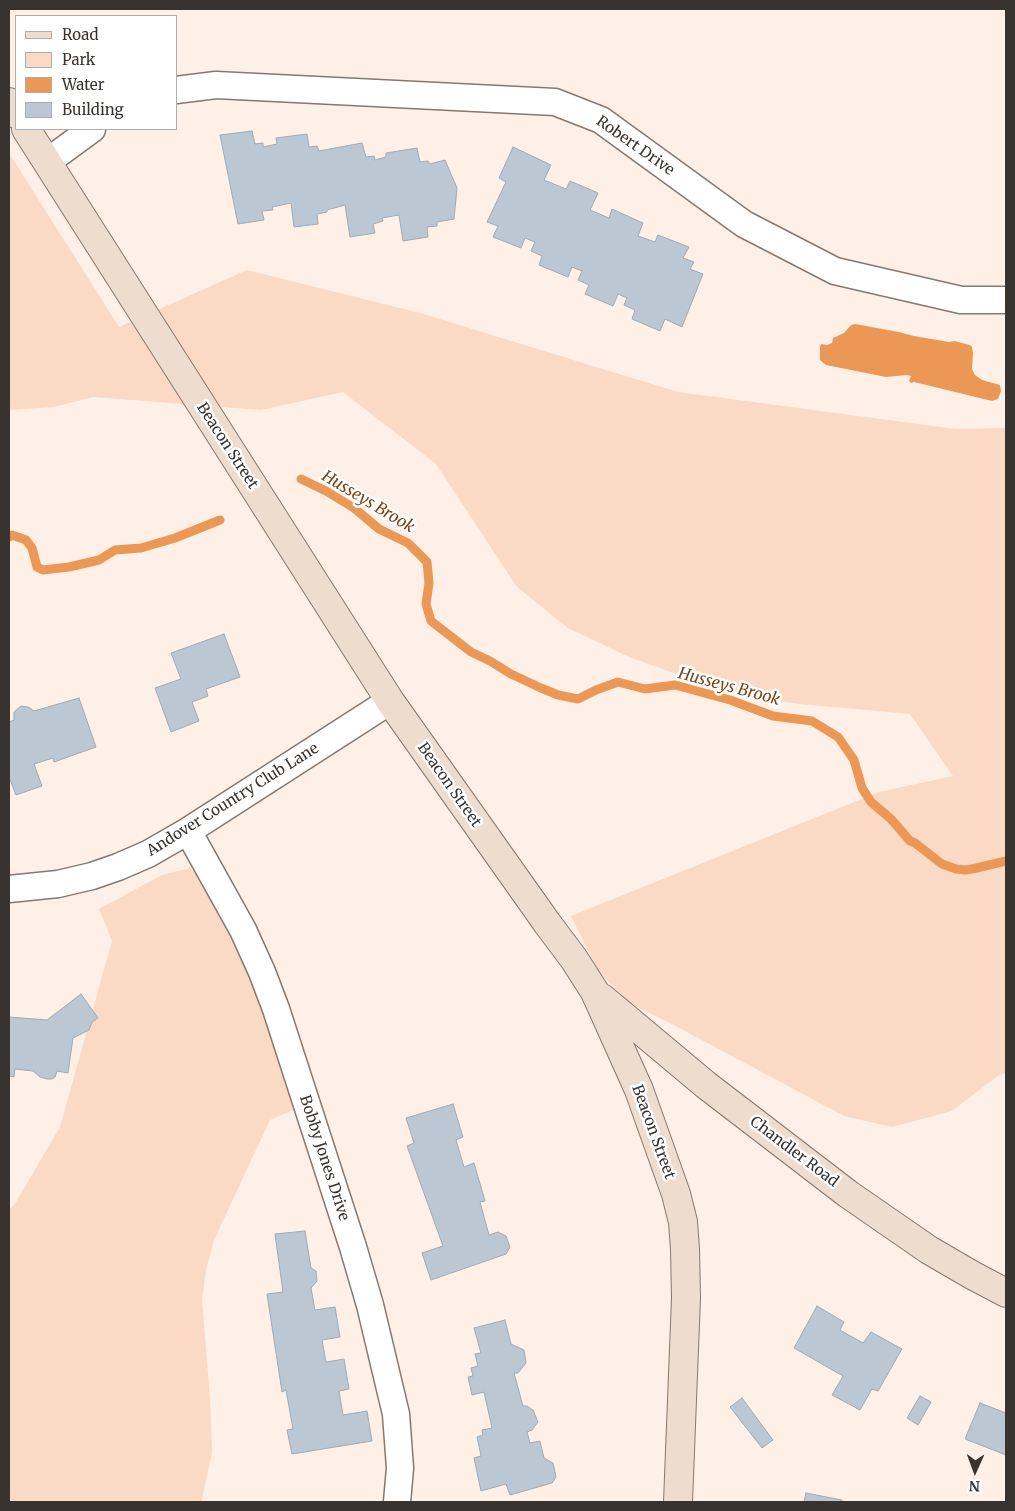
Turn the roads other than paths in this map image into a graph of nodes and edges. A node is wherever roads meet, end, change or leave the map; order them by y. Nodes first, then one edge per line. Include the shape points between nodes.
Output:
1 (178, 90) edge
2 (27, 130) edge
3 (91, 130) edge
4 (47, 162) junction
5 (1006, 300) edge
6 (390, 701) junction
7 (188, 831) junction
8 (9, 889) edge
9 (595, 992) junction
10 (1006, 1293) edge
11 (397, 1502) edge
12 (678, 1502) edge

1 - 5 street, Robert Drive via 216,85 554,102 601,120 744,224 834,271 960,300
2 - 4 main road, Beacon Street
3 - 4 street
4 - 6 main road, Beacon Street
6 - 7 street, Andover Country Club Lane
6 - 9 main road, Beacon Street
7 - 8 street, Andover Country Club Lane via 148,854 92,876 58,884
7 - 11 street, Bobby Jones Drive via 243,930 262,972 353,1246 396,1414 400,1468
9 - 10 main road, Chandler Road via 706,1085 848,1194 929,1250
9 - 12 main road, Beacon Street via 642,1099 683,1222 686,1298

